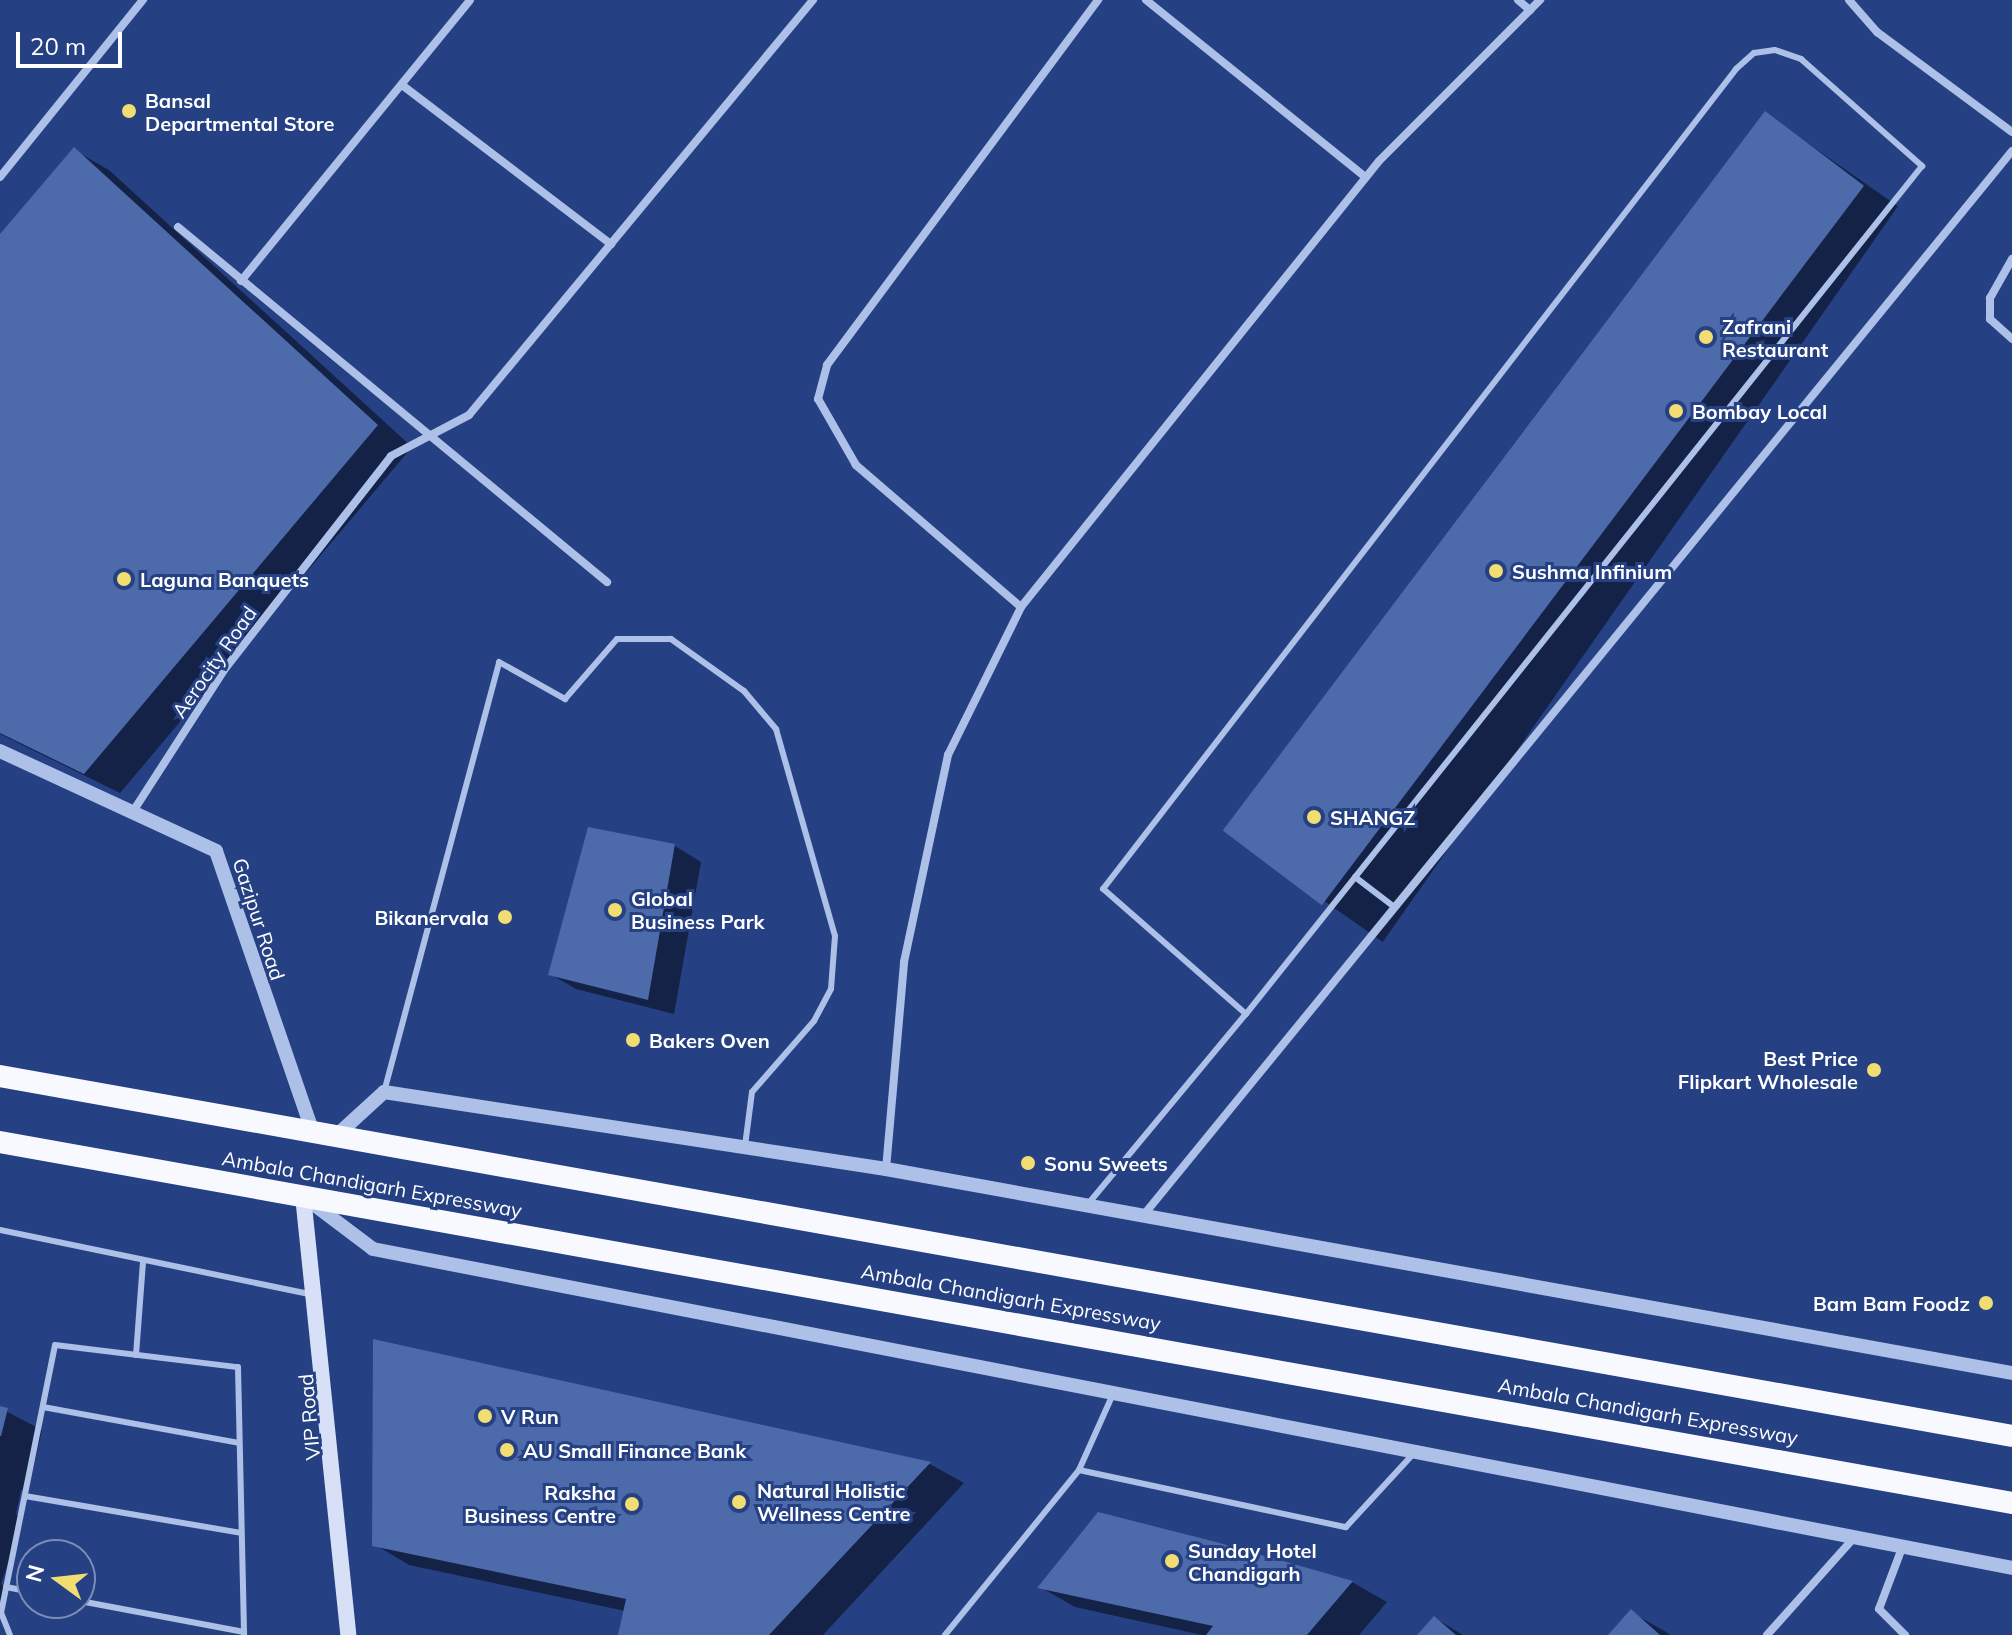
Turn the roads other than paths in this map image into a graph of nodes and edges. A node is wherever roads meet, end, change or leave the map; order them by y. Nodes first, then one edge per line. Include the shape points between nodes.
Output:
1 (143, 0) edge
2 (470, 0) edge
3 (813, 0) edge
4 (1098, 0) edge
5 (1146, 0) edge
6 (1518, 0) edge
7 (1540, 0) edge
8 (1849, 0) edge
9 (1530, 10) junction
10 (402, 85) junction
11 (2012, 132) edge
12 (2012, 151) edge
13 (0, 177) edge
14 (1365, 177) junction
15 (178, 227) dead end
16 (611, 244) junction
17 (2012, 259) edge
18 (241, 281) junction
19 (2012, 339) edge
20 (430, 436) junction
21 (607, 582) dead end
22 (1021, 607) junction
23 (0, 751) edge
24 (132, 813) junction
25 (1355, 877) junction
26 (1393, 906) junction
27 (1246, 1014) junction
28 (0, 1076) edge
29 (384, 1092) junction
30 (313, 1132) junction
31 (336, 1136) junction
32 (0, 1142) edge
33 (745, 1148) junction
34 (886, 1169) junction
35 (303, 1196) junction
36 (1086, 1207) junction
37 (1142, 1218) junction
38 (0, 1230) edge
39 (143, 1262) junction
40 (319, 1296) junction
41 (136, 1355) junction
42 (2012, 1373) edge
43 (1115, 1389) junction
44 (43, 1407) junction
45 (2012, 1436) edge
46 (239, 1443) junction
47 (1414, 1453) junction
48 (1079, 1470) junction
49 (25, 1496) junction
50 (2012, 1503) edge
51 (241, 1533) junction
52 (1851, 1541) junction
53 (1902, 1548) junction
54 (2012, 1568) edge
55 (6, 1587) junction
56 (16, 1589) edge
57 (96, 1604) edge
58 (244, 1634) edge
59 (10, 1635) edge
60 (348, 1635) edge
61 (945, 1635) edge
62 (1767, 1635) edge
63 (1905, 1635) edge

1 - 13 street
2 - 10 street
3 - 16 street, Aerocity Road
4 - 22 street via 827,365 818,399 856,465
5 - 14 street
6 - 9 street
7 - 9 street
8 - 11 street via 1877,32
9 - 14 street
10 - 16 street
10 - 18 street
12 - 26 street
14 - 22 street
15 - 18 street
16 - 20 street, Aerocity Road via 469,415
17 - 19 street via 1990,298 1990,319
18 - 20 street
20 - 21 street
20 - 24 street, Aerocity Road via 391,456 224,670
22 - 34 street via 948,755 904,962
23 - 24 street, Gazipur Road
24 - 30 street, Gazipur Road via 216,851
25 - 26 lane
25 - 27 lane
25 - 27 lane via 1922,166 1801,59 1775,50 1754,53 1726,81 1103,889
26 - 37 street
27 - 36 lane
28 - 30 highway, Ambala Chandigarh Expressway
29 - 31 street
29 - 33 street
29 - 33 lane via 499,662 565,699 617,639 671,639 744,691 776,729 836,948 831,989 814,1021 752,1092
30 - 31 highway, Ambala Chandigarh Expressway
31 - 45 highway, Ambala Chandigarh Expressway
32 - 35 highway, Ambala Chandigarh Expressway
33 - 34 street
34 - 36 street
35 - 40 main road, VIP Road
35 - 43 street via 373,1249
35 - 50 highway, Ambala Chandigarh Expressway
36 - 37 street
37 - 42 street
38 - 39 lane
39 - 40 lane
39 - 41 lane
40 - 60 main road, VIP Road
41 - 44 lane via 55,1345
41 - 46 lane via 238,1367
43 - 47 street
43 - 48 lane
44 - 46 lane
44 - 49 lane
46 - 51 lane
47 - 48 lane via 1346,1527
47 - 52 street
48 - 61 lane
49 - 51 lane
49 - 55 lane
51 - 58 lane
52 - 53 street
52 - 62 street
53 - 54 street
53 - 63 street via 1879,1609
55 - 56 lane
55 - 59 lane via 1,1613
57 - 58 lane

